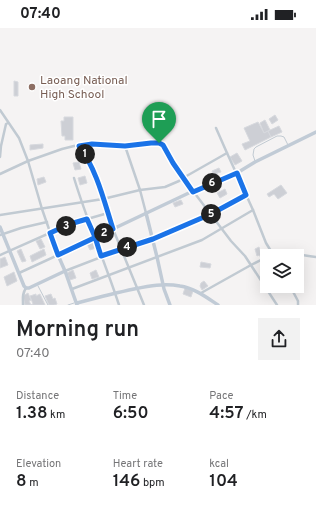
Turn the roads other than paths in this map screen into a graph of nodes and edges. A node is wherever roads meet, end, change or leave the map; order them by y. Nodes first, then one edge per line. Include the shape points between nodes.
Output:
1 (0, 110) edge
2 (8, 123) junction
3 (216, 128) dead end
4 (316, 132) edge
5 (79, 146) junction
6 (125, 146) junction
7 (288, 146) junction
8 (227, 153) junction
9 (0, 157) edge
10 (28, 161) junction
11 (255, 162) junction
12 (237, 173) junction
13 (0, 174) edge
14 (74, 178) dead end
15 (183, 178) junction
16 (140, 190) junction
17 (193, 192) junction
18 (246, 195) junction
19 (103, 199) junction
20 (81, 202) junction
21 (42, 209) junction
22 (253, 210) junction
23 (108, 213) junction
24 (146, 214) junction
25 (211, 214) junction
26 (0, 215) edge
27 (87, 219) junction
28 (47, 222) junction
29 (0, 227) edge
30 (222, 228) junction
31 (113, 229) junction
32 (50, 233) junction
33 (2, 235) edge
34 (95, 237) junction
35 (153, 239) junction
36 (122, 249) junction
37 (270, 249) edge
38 (10, 251) junction
39 (0, 255) edge
40 (58, 255) junction
41 (304, 255) edge
42 (101, 256) junction
43 (157, 257) junction
44 (316, 257) edge
45 (260, 260) edge
46 (251, 265) junction
47 (129, 267) junction
48 (65, 271) junction
49 (19, 273) junction
50 (108, 274) junction
51 (38, 284) junction
52 (162, 284) junction
53 (26, 288) junction
54 (72, 288) junction
55 (137, 288) junction
56 (115, 293) junction
57 (294, 293) edge
58 (201, 294) junction
59 (77, 304) edge
60 (23, 305) edge
61 (48, 305) edge
62 (68, 305) edge
63 (119, 305) edge
64 (144, 305) edge
65 (170, 305) edge
66 (218, 305) edge
67 (277, 305) edge
68 (298, 305) edge

1 - 2 street
2 - 9 street
2 - 10 street via 19,138
3 - 8 street
4 - 7 street
5 - 6 street
5 - 10 street
5 - 19 street via 96,176
6 - 15 street via 155,142 162,144
6 - 16 street
7 - 11 street
7 - 11 lane via 284,137 274,138 256,147 253,155
8 - 12 street
8 - 15 street
10 - 13 street
10 - 21 street
11 - 12 street
12 - 17 street
12 - 18 street
14 - 20 street
15 - 16 street via 165,186
15 - 17 street
16 - 19 street
16 - 24 street
17 - 24 street
17 - 25 street
18 - 22 street
18 - 25 street
19 - 20 street
19 - 23 street
20 - 21 street
20 - 27 street
21 - 26 street
21 - 28 street
22 - 30 street
22 - 37 street
23 - 27 street
23 - 31 street
24 - 31 street
24 - 35 street
25 - 30 street
25 - 35 street
27 - 32 street
27 - 34 street
28 - 32 street
28 - 33 street
29 - 33 street
30 - 43 street via 202,240
30 - 46 street
31 - 34 street
31 - 36 street
32 - 38 street
32 - 40 street
33 - 38 street
34 - 40 street
34 - 42 street
35 - 36 street
35 - 43 street
36 - 42 street
36 - 47 street
38 - 39 street
38 - 49 street
40 - 48 street
40 - 49 street
41 - 44 street
42 - 48 street
42 - 50 street
43 - 47 street
43 - 52 street
45 - 46 street
46 - 58 street
46 - 67 street
47 - 50 street
47 - 55 street
48 - 51 street
48 - 54 street
49 - 53 street
50 - 54 street
50 - 56 street
51 - 53 street
51 - 61 lane
52 - 55 street
52 - 58 street via 180,286
52 - 65 street
53 - 60 street
54 - 59 street
55 - 56 street
55 - 64 street
56 - 59 street
56 - 63 street
57 - 68 street
58 - 66 street
59 - 62 lane

